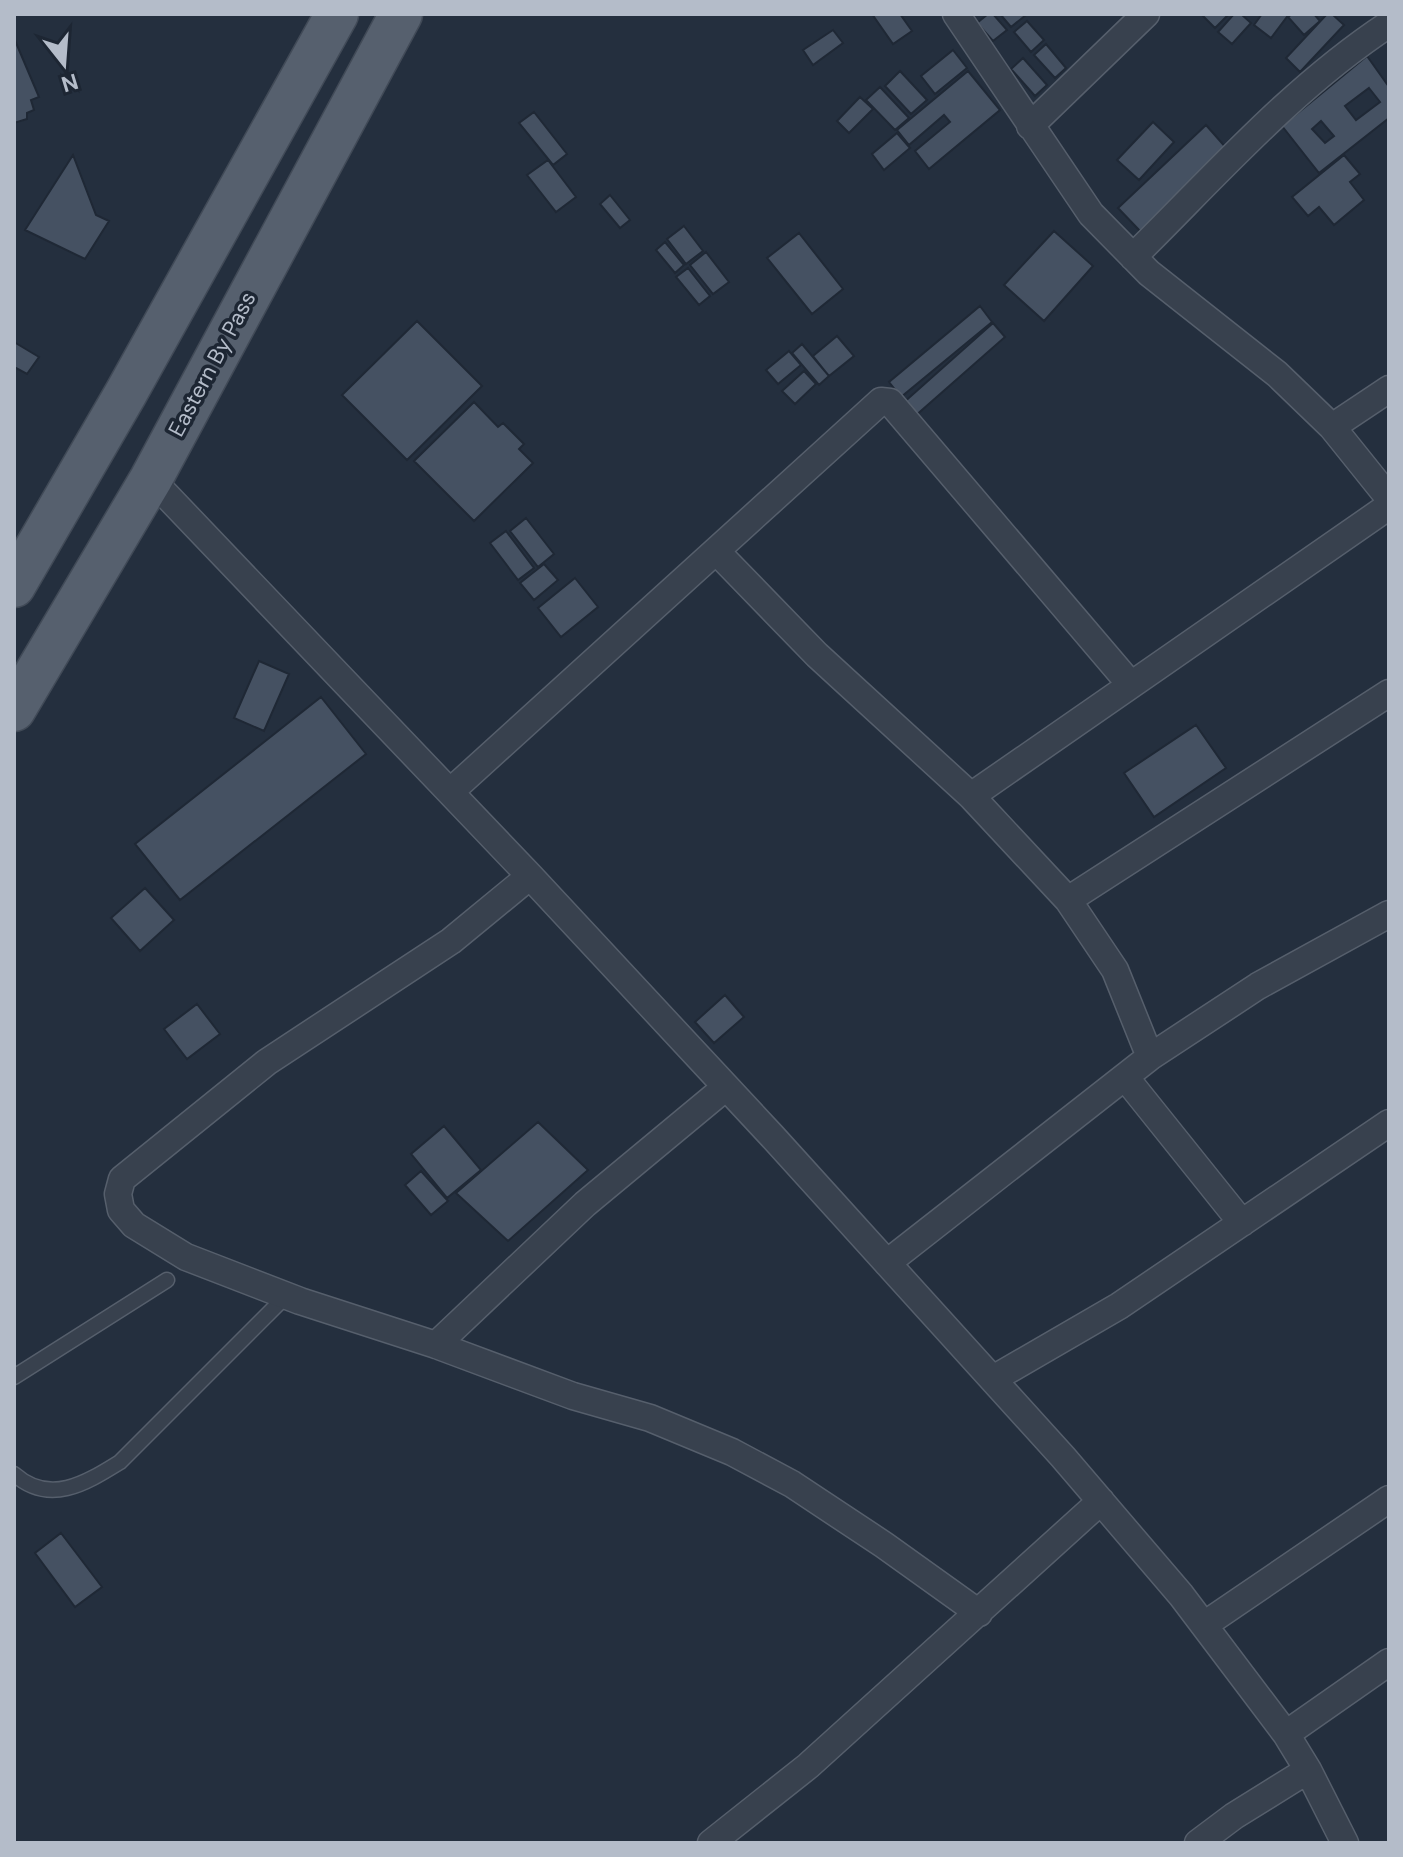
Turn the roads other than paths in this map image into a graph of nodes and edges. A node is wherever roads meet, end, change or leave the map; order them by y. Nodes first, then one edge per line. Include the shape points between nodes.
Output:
1 (337, 14) edge
2 (401, 14) edge
3 (956, 14) edge
4 (1146, 14) edge
5 (1389, 24) edge
6 (1030, 126) junction
7 (1133, 257) junction
8 (1389, 389) edge
9 (1332, 427) junction
10 (151, 479) junction
11 (1389, 498) edge
12 (1389, 506) edge
13 (716, 551) junction
14 (14, 586) edge
15 (1131, 685) junction
16 (1389, 693) edge
17 (14, 710) edge
18 (450, 792) junction
19 (971, 796) junction
20 (530, 876) junction
21 (1068, 900) junction
22 (1389, 914) edge
23 (1150, 1057) junction
24 (1125, 1077) junction
25 (726, 1087) junction
26 (1389, 1123) edge
27 (1242, 1223) junction
28 (887, 1263) junction
29 (167, 1280) dead end
30 (286, 1296) junction
31 (436, 1345) junction
32 (14, 1377) edge
33 (993, 1379) junction
34 (14, 1474) edge
35 (1389, 1499) edge
36 (1101, 1501) junction
37 (979, 1613) junction
38 (1204, 1625) junction
39 (1389, 1662) edge
40 (1286, 1734) junction
41 (1308, 1770) junction
42 (711, 1843) edge
43 (1198, 1843) edge
44 (1345, 1843) edge

1 - 14 main road
2 - 10 main road, Eastern By Pass
3 - 6 street
4 - 6 street
5 - 7 street via 1301,91
6 - 7 street via 1091,214
7 - 9 street via 1277,374
8 - 9 street
9 - 11 street
10 - 17 main road, Eastern By Pass
10 - 18 street
12 - 15 street
13 - 15 street via 887,400
13 - 18 street
13 - 19 street via 817,655
15 - 19 street
16 - 21 street
18 - 20 street
19 - 21 street
20 - 25 street
20 - 30 street via 451,941 267,1062 122,1179 121,1210 134,1225 186,1257
21 - 23 street via 1115,970
22 - 23 street via 1258,986
23 - 24 street
24 - 27 street
24 - 28 street
25 - 28 street
25 - 31 street via 585,1204
26 - 27 street
27 - 33 street via 1119,1306
28 - 33 street
29 - 32 lane
30 - 31 street
30 - 34 lane via 120,1462 56,1492
31 - 37 street via 573,1396 650,1418 732,1452 792,1484
33 - 36 street
35 - 38 street
36 - 37 street
36 - 38 street
37 - 42 street via 808,1766
38 - 40 street
39 - 40 street
40 - 41 street
41 - 43 street
41 - 44 street

